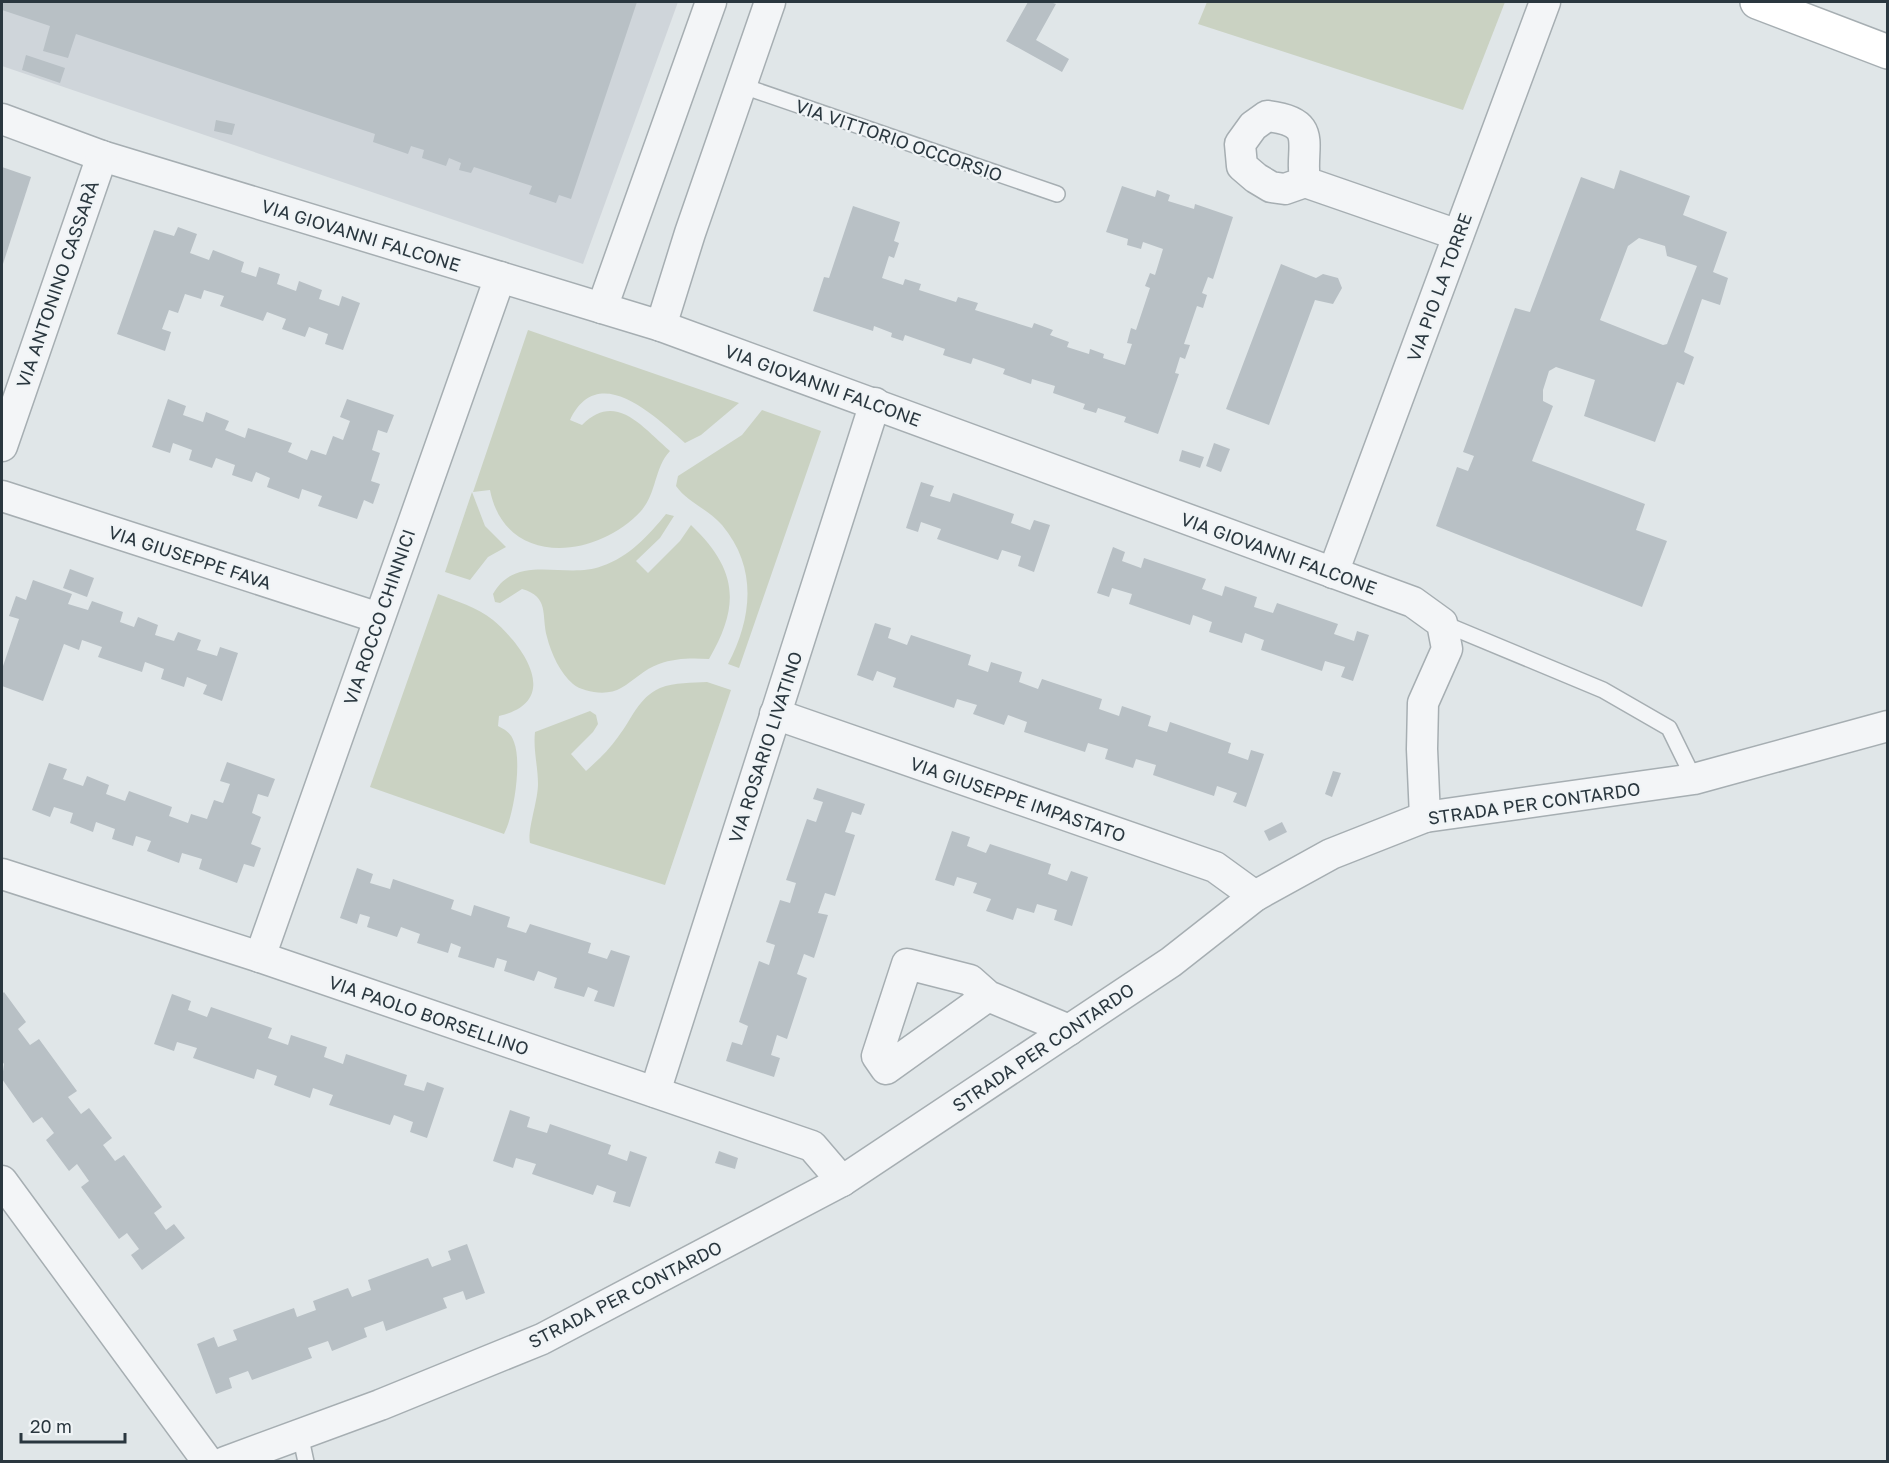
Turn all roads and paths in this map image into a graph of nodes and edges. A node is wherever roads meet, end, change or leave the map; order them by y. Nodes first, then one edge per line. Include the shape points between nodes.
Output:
1 (711, 2) edge
2 (770, 2) edge
3 (1545, 2) edge
4 (1757, 2) edge
5 (1887, 52) edge
6 (740, 86) junction
7 (2, 119) edge
8 (102, 156) junction
9 (1305, 182) dead end
10 (1058, 194) dead end
11 (1458, 235) junction
12 (500, 277) junction
13 (602, 308) junction
14 (661, 326) junction
15 (875, 403) junction
16 (2, 446) edge
17 (2, 496) edge
18 (1334, 573) junction
19 (379, 618) junction
20 (1442, 622) junction
21 (775, 714) junction
22 (1887, 726) edge
23 (1694, 780) junction
24 (1425, 817) junction
25 (2, 874) edge
26 (1255, 896) junction
27 (260, 957) junction
28 (988, 996) dead end
29 (1069, 1030) junction
30 (655, 1092) junction
31 (2, 1181) edge
32 (842, 1181) junction
33 (303, 1448) edge
34 (208, 1461) edge
35 (225, 1461) edge

1 - 13 street
2 - 6 street
3 - 11 street, VIA PIO LA TORRE
4 - 5 street
6 - 10 lane, VIA VITTORIO OCCORSIO
6 - 14 street
7 - 8 street, VIA GIOVANNI FALCONE
8 - 12 street, VIA GIOVANNI FALCONE
8 - 16 street, VIA ANTONINO CASSARÀ
9 - 11 street
11 - 18 street, VIA PIO LA TORRE
12 - 13 street, VIA GIOVANNI FALCONE
12 - 19 street, VIA ROCCO CHINNICI
13 - 14 street, VIA GIOVANNI FALCONE
14 - 15 street, VIA GIOVANNI FALCONE
15 - 18 street, VIA GIOVANNI FALCONE
15 - 21 street, VIA ROSARIO LIVATINO
17 - 19 street, VIA GIUSEPPE FAVA
18 - 20 street, VIA GIOVANNI FALCONE via 1413,602
19 - 27 street, VIA ROCCO CHINNICI
20 - 23 lane via 1603,690 1668,728
20 - 24 street via 1447,649 1423,703
21 - 26 street, VIA GIUSEPPE IMPASTATO via 1215,867
21 - 30 street, VIA ROSARIO LIVATINO
22 - 23 street, STRADA PER CONTARDO
23 - 24 street, STRADA PER CONTARDO
24 - 26 street, STRADA PER CONTARDO via 1331,854
25 - 27 street, VIA PAOLO BORSELLINO
26 - 29 street, STRADA PER CONTARDO via 1171,962
27 - 30 street, VIA PAOLO BORSELLINO
28 - 29 street
29 - 32 street, STRADA PER CONTARDO
30 - 32 street, VIA PAOLO BORSELLINO via 812,1146
31 - 34 street
32 - 33 street, STRADA PER CONTARDO via 542,1339 380,1405
33 - 35 street, STRADA PER CONTARDO

